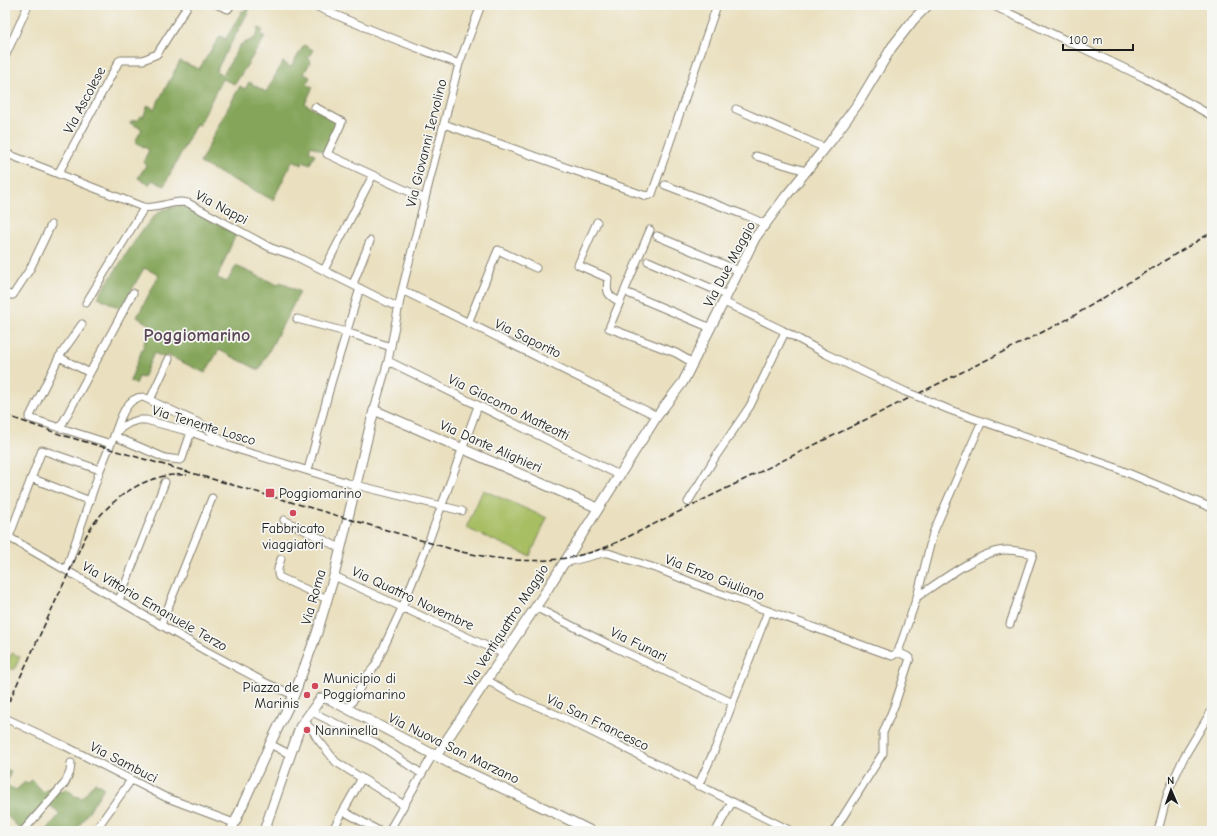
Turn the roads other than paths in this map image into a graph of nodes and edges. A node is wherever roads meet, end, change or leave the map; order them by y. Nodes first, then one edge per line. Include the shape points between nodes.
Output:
1 (28, 5) edge
2 (188, 5) edge
3 (218, 5) edge
4 (231, 5) edge
5 (313, 5) edge
6 (481, 5) edge
7 (717, 5) edge
8 (928, 5) edge
9 (992, 5) edge
10 (5, 57) edge
11 (459, 64) junction
12 (315, 107) dead end
13 (736, 109) dead end
14 (1212, 116) edge
15 (444, 124) junction
16 (825, 148) junction
17 (5, 153) edge
18 (756, 156) dead end
19 (806, 171) junction
20 (58, 174) junction
21 (373, 175) junction
22 (665, 185) dead end
23 (425, 199) junction
24 (144, 208) junction
25 (597, 222) dead end
26 (765, 224) junction
27 (51, 225) dead end
28 (650, 230) dead end
29 (657, 236) dead end
30 (370, 240) dead end
31 (648, 261) dead end
32 (536, 268) dead end
33 (324, 270) junction
34 (739, 271) junction
35 (356, 286) junction
36 (402, 290) junction
37 (5, 293) edge
38 (133, 293) dead end
39 (630, 294) dead end
40 (726, 299) junction
41 (620, 302) junction
42 (86, 303) dead end
43 (398, 308) junction
44 (297, 319) dead end
45 (468, 322) junction
46 (82, 324) dead end
47 (711, 328) junction
48 (346, 332) junction
49 (785, 332) junction
50 (391, 348) junction
51 (59, 357) junction
52 (169, 359) dead end
53 (388, 361) junction
54 (694, 363) junction
55 (90, 373) junction
56 (150, 400) junction
57 (478, 406) junction
58 (374, 410) junction
59 (657, 416) junction
60 (982, 421) junction
61 (60, 428) junction
62 (191, 432) junction
63 (114, 436) junction
64 (111, 444) junction
65 (226, 444) junction
66 (461, 448) junction
67 (100, 470) junction
68 (308, 470) junction
69 (619, 475) junction
70 (31, 478) junction
71 (166, 482) dead end
72 (357, 485) junction
73 (212, 498) dead end
74 (90, 501) junction
75 (688, 502) dead end
76 (442, 505) junction
77 (598, 508) junction
78 (1212, 508) edge
79 (462, 511) dead end
80 (284, 520) dead end
81 (7, 536) edge
82 (340, 548) junction
83 (281, 559) dead end
84 (564, 563) junction
85 (66, 570) junction
86 (334, 576) junction
87 (917, 597) junction
88 (327, 599) junction
89 (119, 600) junction
90 (535, 607) junction
91 (402, 608) junction
92 (768, 611) junction
93 (1010, 624) dead end
94 (161, 625) junction
95 (898, 652) junction
96 (504, 654) junction
97 (487, 680) junction
98 (294, 695) junction
99 (733, 703) junction
100 (348, 709) junction
101 (1212, 710) edge
102 (312, 712) junction
103 (5, 718) edge
104 (306, 720) junction
105 (270, 744) junction
106 (291, 755) junction
107 (436, 756) junction
108 (71, 763) dead end
109 (422, 774) junction
110 (362, 778) junction
111 (131, 780) junction
112 (698, 786) junction
113 (732, 802) junction
114 (404, 805) junction
115 (343, 811) junction
116 (235, 828) edge
117 (392, 830) edge
118 (786, 830) edge
119 (23, 831) edge
120 (96, 831) edge
121 (264, 831) edge
122 (332, 831) edge
123 (379, 831) edge
124 (590, 831) edge
125 (716, 831) edge
126 (834, 831) edge
127 (1158, 831) edge

1 - 10 street
2 - 20 street, Via Ascolese via 157,54 142,60 119,61
3 - 4 street via 228,9
5 - 11 street
6 - 11 street, Via Giovanni Iervolino
7 - 15 street via 652,194 646,196
8 - 16 main road, Via Due Maggio via 892,47 859,102
9 - 14 street via 1145,78
11 - 15 street, Via Giovanni Iervolino
12 - 21 street via 342,122 327,154
13 - 16 street
15 - 23 street, Via Giovanni Iervolino
16 - 19 main road, Via Due Maggio
17 - 20 street, Via Nappi
18 - 19 street
19 - 26 main road, Via Due Maggio
20 - 24 street, Via Nappi
21 - 23 street
21 - 33 street
22 - 26 street
23 - 36 street, Via Giovanni Iervolino
24 - 33 street, Via Nappi via 150,209 180,201 188,203 271,248
24 - 42 street
25 - 41 street via 578,265 608,278 608,294
26 - 34 main road, Via Due Maggio
27 - 37 street via 30,268 13,295
28 - 41 street
29 - 34 street
30 - 35 street
31 - 40 street
32 - 45 street via 498,250
33 - 35 street, Via Nappi
34 - 40 main road, Via Due Maggio
35 - 43 street, Via Nappi
35 - 48 street
36 - 43 street
36 - 45 street, Via Saporito
38 - 55 street
39 - 47 street
40 - 47 main road, Via Due Maggio
40 - 49 street
41 - 54 street via 609,328 676,353
43 - 50 street
44 - 48 street
45 - 59 street, Via Saporito
46 - 51 street
47 - 54 main road, Via Due Maggio
48 - 50 street
48 - 68 street
49 - 60 street, bridge via 906,392
49 - 75 street via 750,406
50 - 53 street
51 - 55 street
51 - 61 street via 29,418
52 - 56 street
53 - 57 street, Via Giacomo Matteotti
53 - 58 street
54 - 59 main road, Via Due Maggio
55 - 61 street
56 - 63 street via 139,397 130,403
56 - 65 street via 201,424
57 - 66 street
57 - 69 street, Via Giacomo Matteotti
58 - 66 main road, Via Dante Alighieri
58 - 72 main road, Via Roma
59 - 69 main road, Via Due Maggio
60 - 78 street via 1111,466
60 - 87 street via 932,533
61 - 64 street
62 - 63 street, Via Tenente Losco via 142,420 129,423
62 - 63 street via 180,460 161,456
62 - 65 street, Via Tenente Losco
63 - 64 street, Via Tenente Losco
64 - 67 street, Via Tenente Losco
65 - 68 street, Via Tenente Losco
66 - 76 street
66 - 77 main road, Via Dante Alighieri
67 - 70 street via 42,450
67 - 74 street, Via Tenente Losco
68 - 72 street, Via Tenente Losco
69 - 77 main road, Via Due Maggio
70 - 74 street
70 - 81 street
71 - 89 street
72 - 76 street, Via Tenente Losco
72 - 82 main road, Via Roma
73 - 94 street
74 - 85 street, Via Tenente Losco
76 - 79 street, Via Tenente Losco
76 - 91 street
77 - 84 main road, Via Ventiquattro Maggio
80 - 82 street
81 - 85 street, Via Vittorio Emanuele Terzo
82 - 86 main road, Via Roma
83 - 88 street via 279,577
84 - 90 main road, Via Ventiquattro Maggio
84 - 92 street, Via Enzo Giuliano via 608,553 661,570
85 - 89 street, Via Vittorio Emanuele Terzo
86 - 88 main road, Via Roma
86 - 91 street, Via Quattro Novembre
87 - 93 street via 962,567 998,551 1022,551 1033,554
87 - 95 street
88 - 98 main road, Via Roma
89 - 94 street, Via Vittorio Emanuele Terzo
90 - 96 main road, Via Ventiquattro Maggio
90 - 99 street, Via Funari
91 - 96 street, Via Quattro Novembre
91 - 100 street via 375,666
92 - 95 street via 892,656
92 - 99 street, Via Enzo Giuliano
94 - 98 street, Via Vittorio Emanuele Terzo via 268,684
95 - 126 street via 910,658 884,732 883,753
96 - 97 main road, Via Ventiquattro Maggio
97 - 107 main road, Via Ventiquattro Maggio
97 - 112 street, Via San Francesco via 514,696 564,718
98 - 105 main road, Via Roma
99 - 112 street, Via Enzo Giuliano
100 - 102 main road, Via Nuova San Marzano via 329,699 321,698
100 - 107 main road, Via Nuova San Marzano
101 - 127 street via 1184,757 1168,792
102 - 104 main road, Via Nuova San Marzano
102 - 109 street via 376,743
103 - 111 street, Via Sambuci
104 - 106 main road, Via Nuova San Marzano via 300,727
104 - 110 street via 336,762
105 - 106 street
105 - 116 main road, Via Roma
106 - 121 main road, Via Nuova San Marzano
107 - 109 street via 431,758
107 - 124 main road, Via Nuova San Marzano
108 - 119 street via 65,783
109 - 114 street
110 - 114 street
110 - 115 street
111 - 116 street, Via Sambuci
111 - 120 street
112 - 113 street, Via San Francesco
113 - 118 street
113 - 125 street
114 - 117 street
115 - 122 street
115 - 123 street

